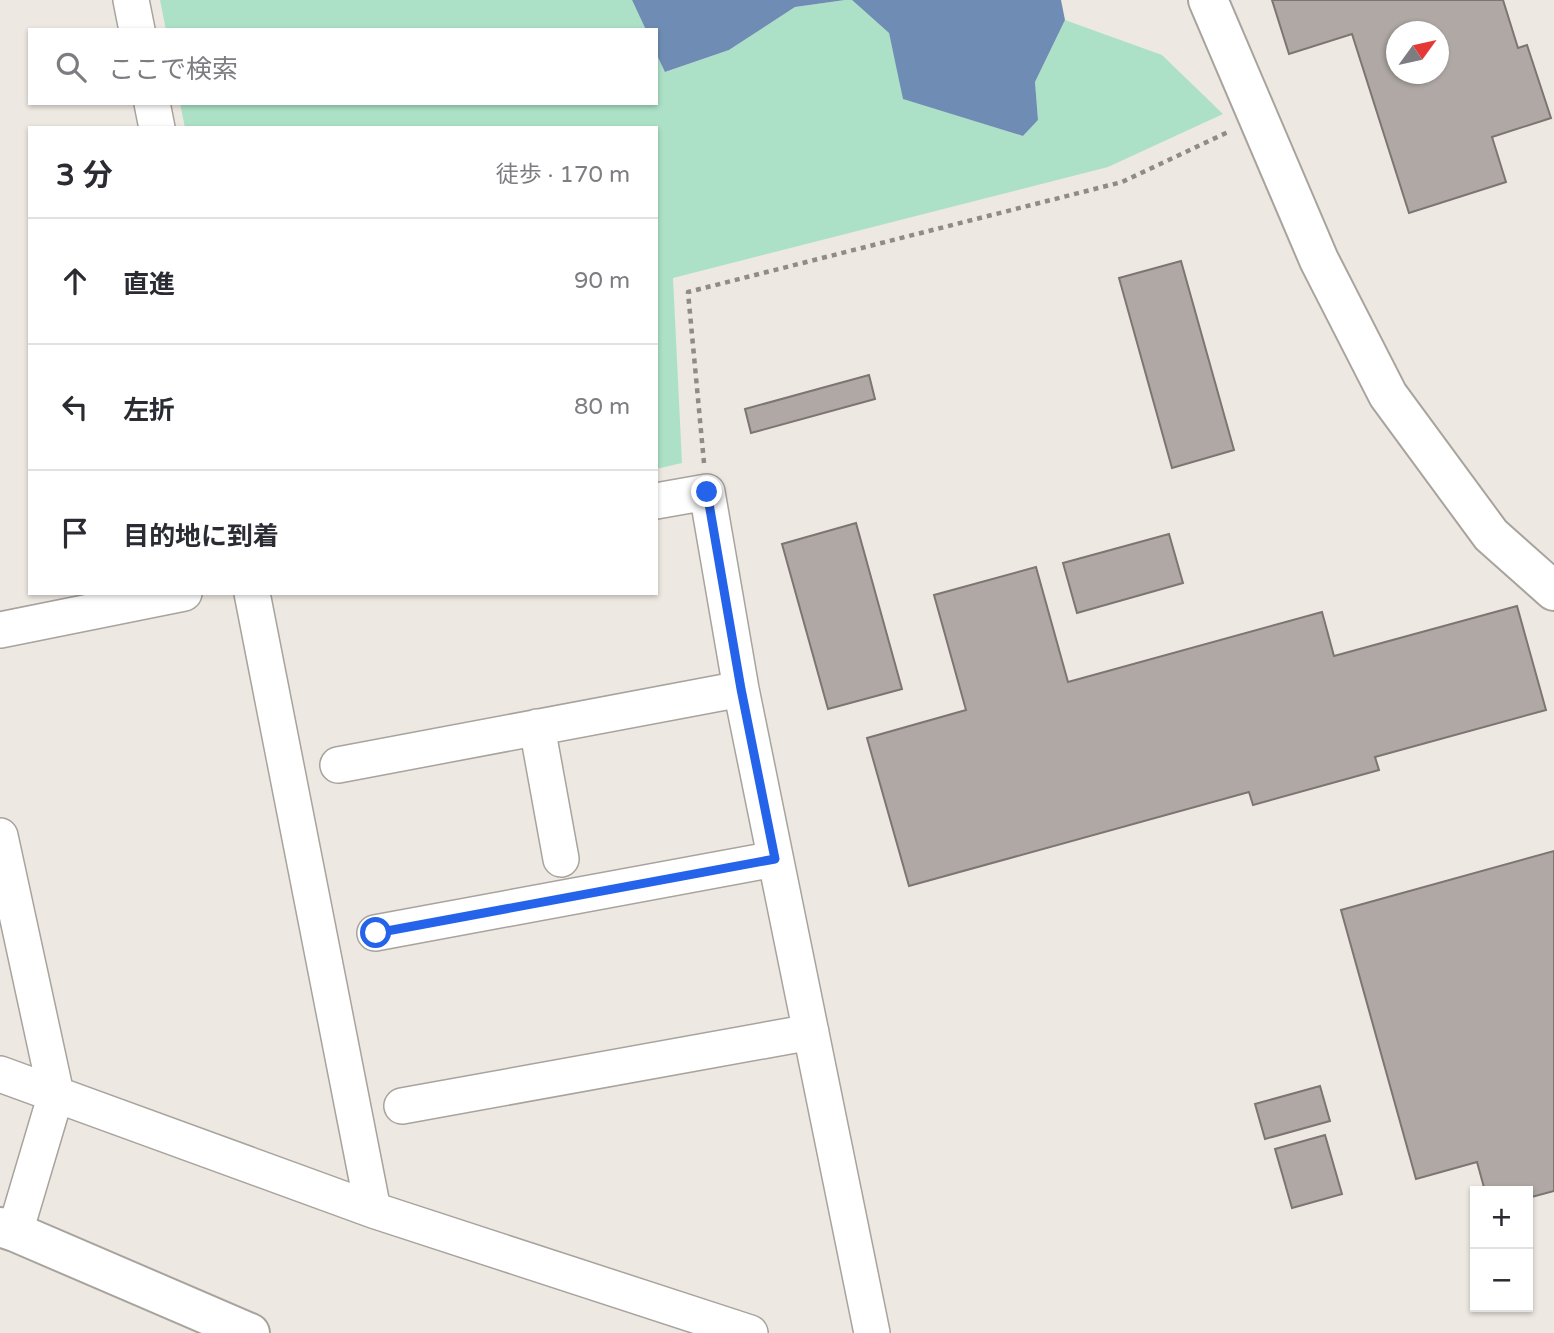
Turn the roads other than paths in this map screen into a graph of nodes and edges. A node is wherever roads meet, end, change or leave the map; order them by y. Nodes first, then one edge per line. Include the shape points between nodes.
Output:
1 (131, 0) edge
2 (1208, 0) edge
3 (137, 28) edge
4 (152, 105) edge
5 (157, 126) edge
6 (658, 501) edge
7 (1554, 591) edge
8 (174, 595) edge
9 (252, 595) edge
10 (0, 630) edge
11 (741, 689) junction
12 (537, 727) junction
13 (338, 765) dead end
14 (0, 836) edge
15 (561, 859) dead end
16 (775, 859) junction
17 (376, 933) dead end
18 (811, 1032) junction
19 (0, 1074) edge
20 (56, 1094) junction
21 (402, 1107) dead end
22 (373, 1210) junction
23 (7, 1229) edge
24 (250, 1333) edge
25 (750, 1333) edge
26 (872, 1333) edge

1 - 3 street
2 - 7 street via 1320,260 1388,395 1491,535
4 - 5 street
6 - 11 street via 707,492
8 - 10 street
9 - 22 street
11 - 12 street
11 - 16 street
12 - 13 street
12 - 15 street
14 - 20 street
16 - 17 street
16 - 18 street
18 - 21 street
18 - 26 street
19 - 20 street
20 - 22 street
20 - 23 street
22 - 25 street
23 - 24 street

